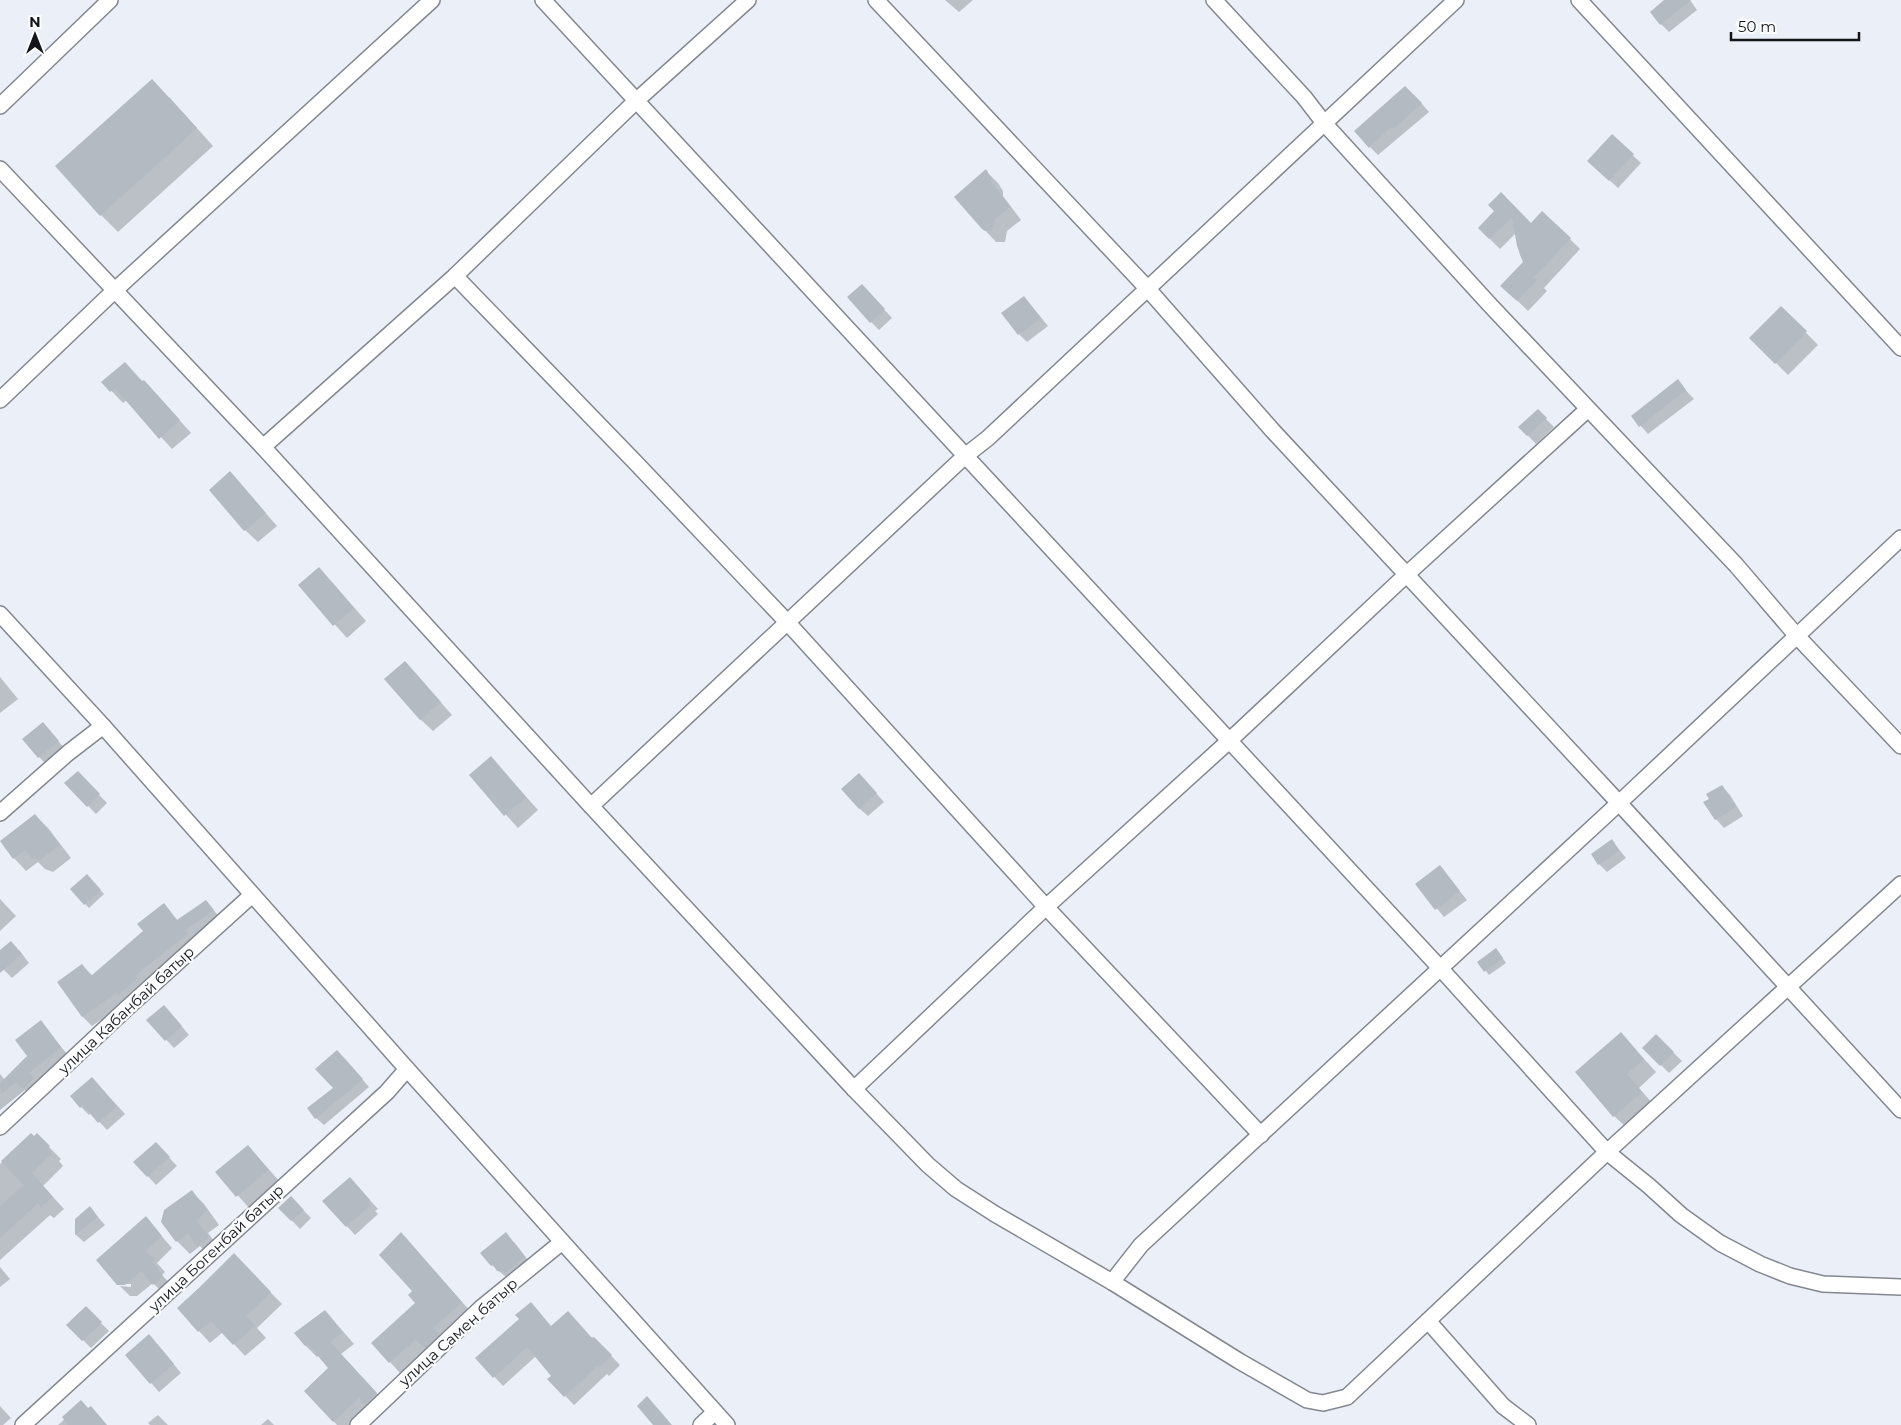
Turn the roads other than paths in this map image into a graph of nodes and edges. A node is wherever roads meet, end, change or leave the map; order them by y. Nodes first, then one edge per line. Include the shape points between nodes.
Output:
1 (110, 0) edge
2 (432, 0) edge
3 (543, 0) edge
4 (748, 0) edge
5 (876, 0) edge
6 (1214, 0) edge
7 (1456, 0) edge
8 (1579, 0) edge
9 (637, 100) junction
10 (0, 106) edge
11 (1324, 123) junction
12 (0, 169) edge
13 (455, 276) junction
14 (1147, 288) junction
15 (114, 291) junction
16 (1901, 348) edge
17 (0, 400) edge
18 (1588, 408) junction
19 (263, 447) junction
20 (965, 456) junction
21 (1901, 538) edge
22 (1406, 575) junction
23 (0, 614) edge
24 (788, 623) junction
25 (1796, 635) junction
26 (103, 726) junction
27 (1229, 741) junction
28 (1901, 746) edge
29 (1619, 803) junction
30 (591, 806) junction
31 (0, 812) edge
32 (1901, 884) edge
33 (252, 895) junction
34 (1046, 908) junction
35 (1440, 969) junction
36 (1788, 987) junction
37 (407, 1069) junction
38 (854, 1088) junction
39 (1901, 1110) edge
40 (0, 1127) edge
41 (1261, 1135) junction
42 (1607, 1152) junction
43 (562, 1242) junction
44 (1112, 1282) junction
45 (1901, 1287) edge
46 (1428, 1321) junction
47 (715, 1412) junction
48 (23, 1425) edge
49 (358, 1425) edge
50 (701, 1425) edge
51 (727, 1425) edge
52 (1528, 1425) edge

1 - 10 street
2 - 15 street
3 - 9 street
4 - 9 street
5 - 14 street
6 - 11 street
7 - 11 street
8 - 16 street
9 - 13 street
9 - 20 street
11 - 14 street
11 - 18 street
12 - 15 street
13 - 19 street
13 - 24 street
14 - 20 street
14 - 22 street
15 - 17 street
15 - 19 street
18 - 22 street
18 - 25 street via 1736,565
19 - 30 street
20 - 24 street
20 - 27 street
21 - 25 street
22 - 27 street
22 - 29 street
23 - 26 street
24 - 30 street
24 - 34 street
25 - 28 street
25 - 29 street
26 - 31 street
26 - 33 street
27 - 34 street
27 - 35 street
29 - 35 street
29 - 36 street
30 - 38 street
32 - 36 street
33 - 37 street
33 - 40 street, улица Кабанбай батыр
34 - 38 street
34 - 41 street
35 - 41 street
35 - 42 street
36 - 39 street
36 - 42 street
37 - 43 street
37 - 48 street, улица Богенбай батыр via 387,1092
38 - 44 street via 928,1165 956,1189
41 - 44 street via 1141,1245
42 - 45 street via 1681,1216 1720,1243 1760,1264 1823,1284
42 - 46 street
43 - 47 street
43 - 49 street, улица Самен батыр via 481,1308
44 - 46 street via 1307,1400 1323,1403 1347,1397
46 - 52 street via 1503,1406
47 - 50 street
47 - 51 street

